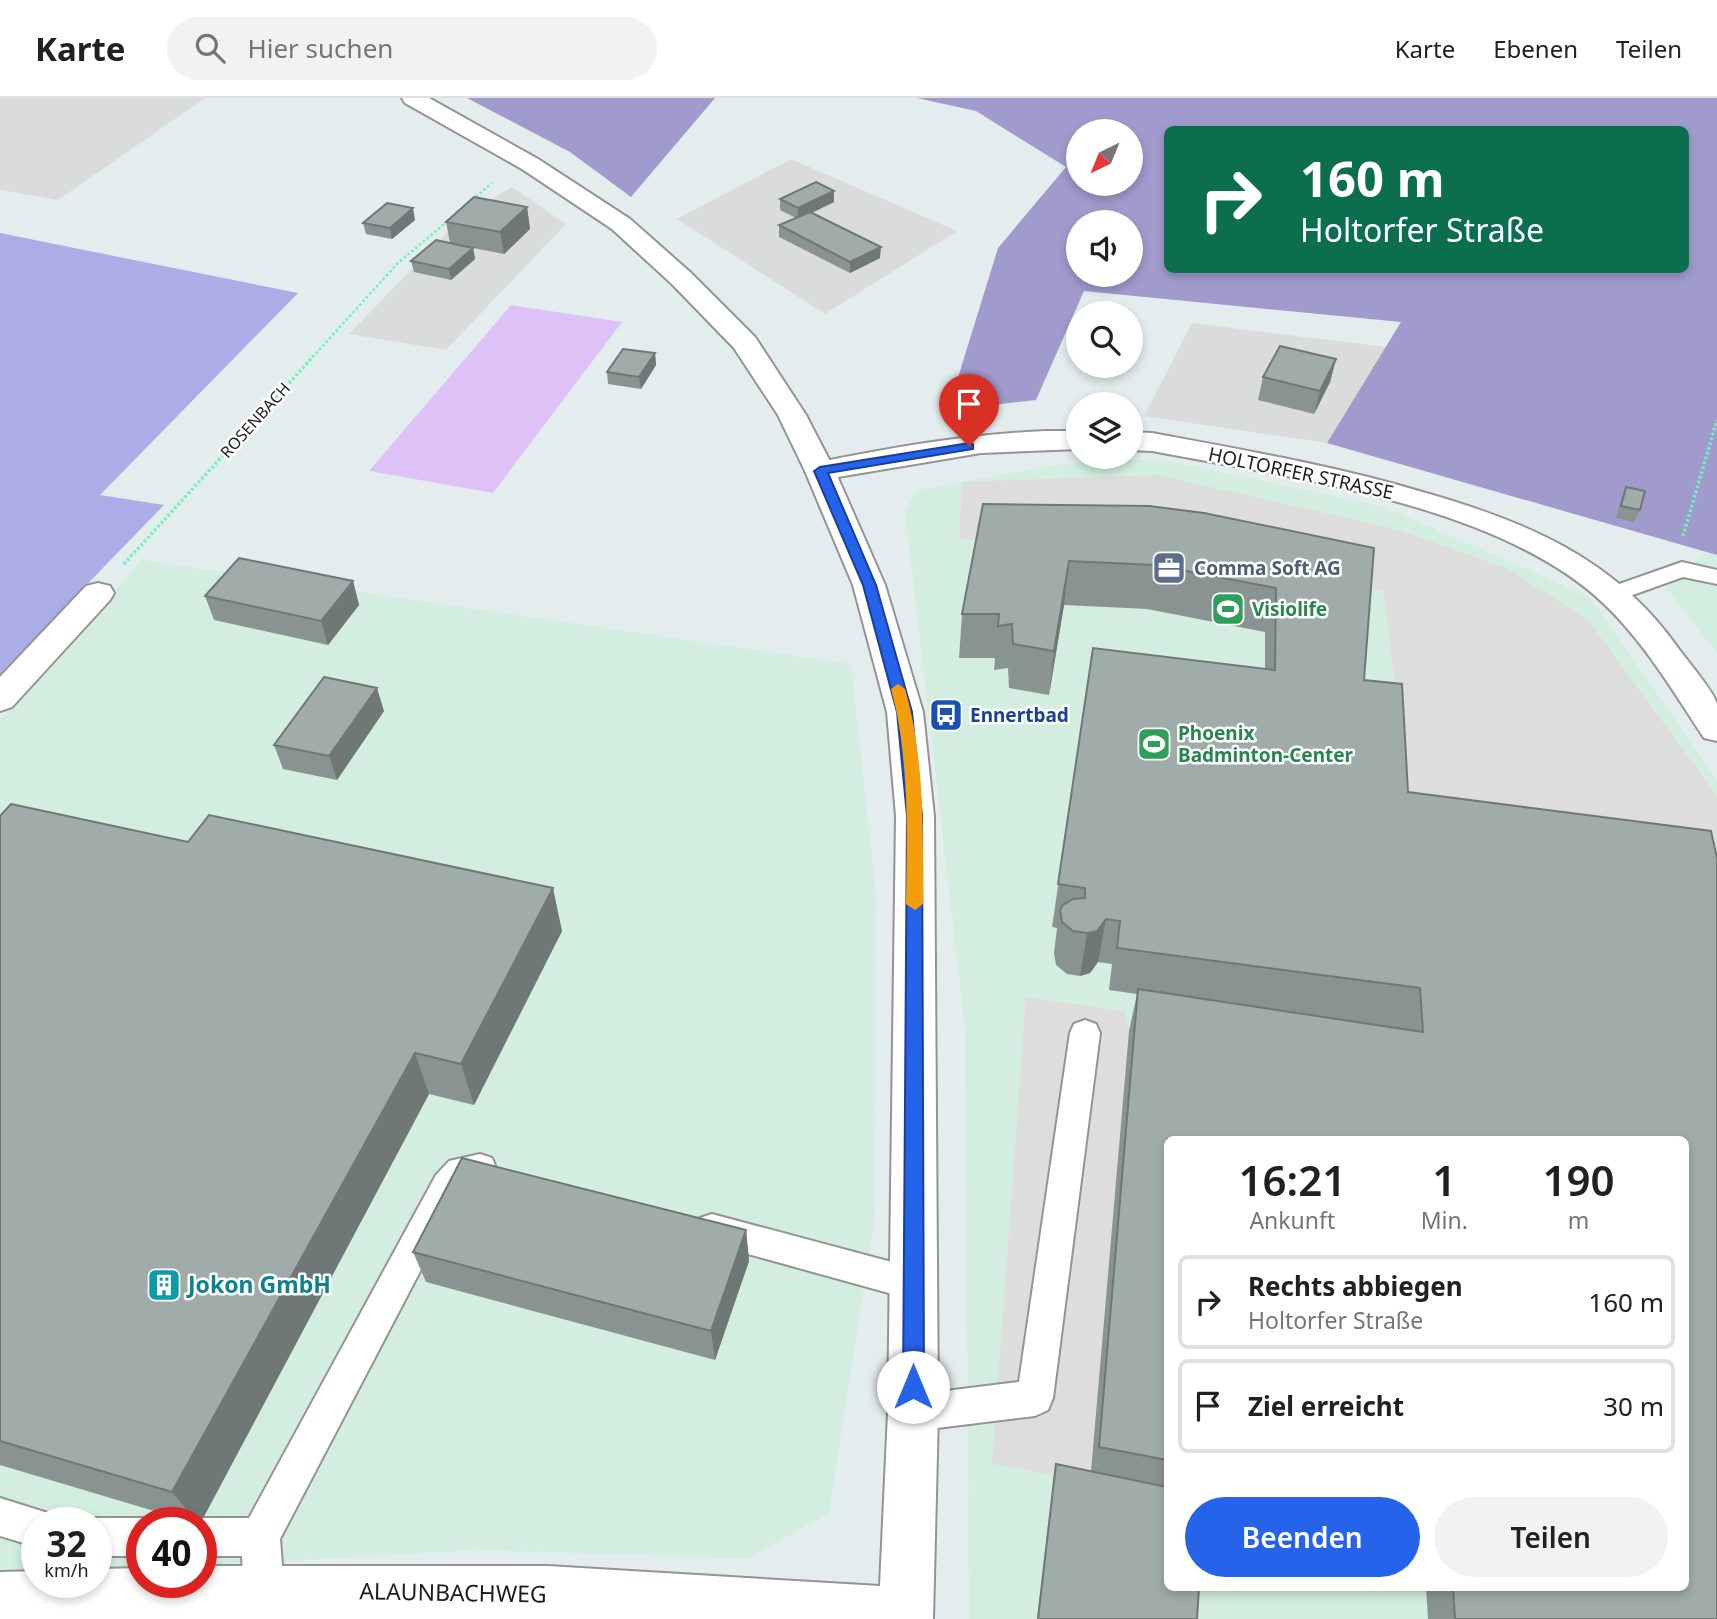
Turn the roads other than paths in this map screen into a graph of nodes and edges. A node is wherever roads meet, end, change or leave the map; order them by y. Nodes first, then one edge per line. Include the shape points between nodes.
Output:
1 (413, 98) edge
2 (1066, 440) edge
3 (1143, 442) edge
4 (820, 471) junction
5 (1717, 577) edge
6 (98, 593) road end
7 (1613, 594) junction
8 (0, 699) edge
9 (1717, 729) edge
10 (1085, 1033) dead end
11 (510, 1175) edge
12 (685, 1222) edge
13 (914, 1284) junction
14 (913, 1413) junction
15 (0, 1517) edge
16 (21, 1523) edge
17 (217, 1537) edge
18 (260, 1537) junction
19 (264, 1591) junction
20 (0, 1599) edge
21 (906, 1617) edge

1 - 4 street via 530,164 621,224 682,279 745,343 792,415
2 - 4 street via 996,443
3 - 7 street, HOLTORFER STRASSE via 1348,479 1479,518 1569,562
4 - 13 street via 869,585 905,712 915,816
5 - 7 lane via 1682,569
6 - 8 street
7 - 9 street, HOLTORFER STRASSE via 1658,644
10 - 14 lane via 1035,1398
11 - 18 lane via 484,1168 461,1171 448,1185
12 - 13 lane
13 - 14 street
14 - 21 street
15 - 16 lane
17 - 18 lane
18 - 19 lane
19 - 20 street, ALAUNBACHWEG
19 - 21 street, ALAUNBACHWEG via 548,1593

